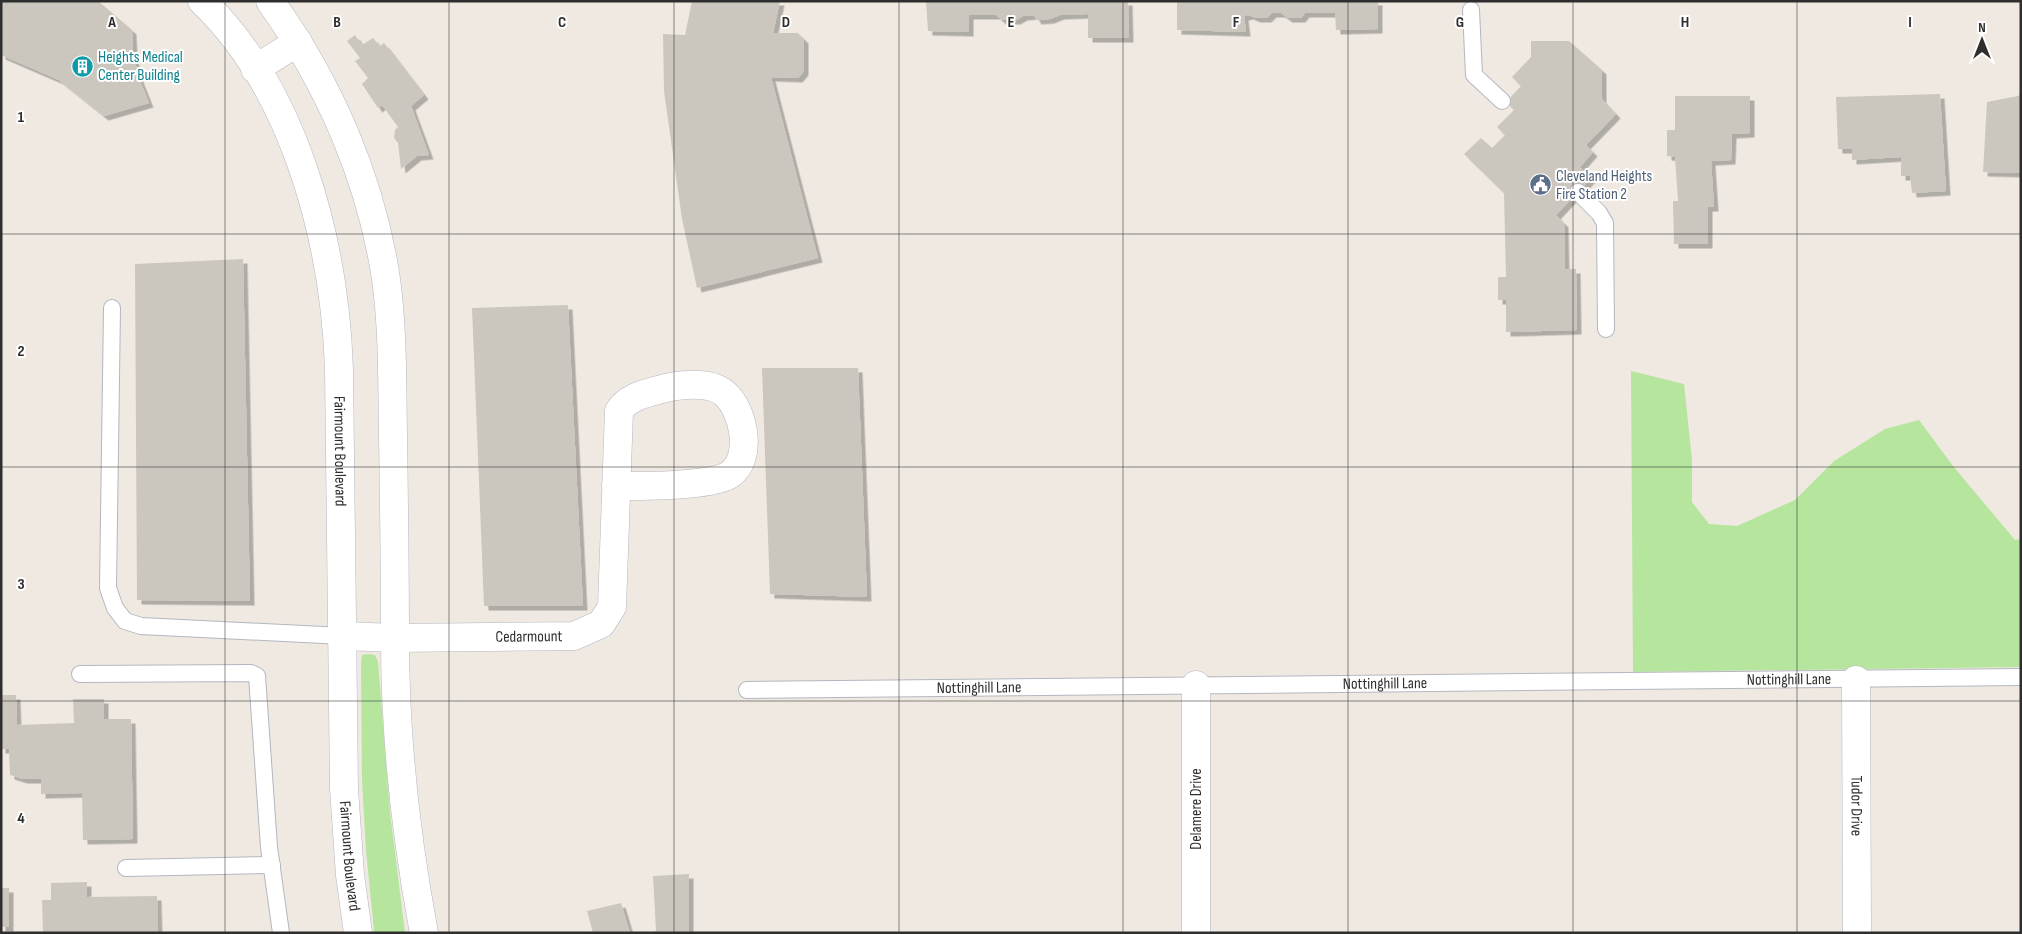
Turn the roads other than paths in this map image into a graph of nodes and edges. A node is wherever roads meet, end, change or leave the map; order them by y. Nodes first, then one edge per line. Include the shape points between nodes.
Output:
1 (202, 1) edge
2 (270, 1) edge
3 (1471, 10) dead end
4 (298, 42) junction
5 (255, 69) junction
6 (1502, 101) dead end
7 (1578, 192) dead end
8 (112, 308) dead end
9 (1606, 329) dead end
10 (616, 485) junction
11 (343, 636) junction
12 (395, 638) junction
13 (80, 674) dead end
14 (2021, 677) edge
15 (1856, 680) junction
16 (1196, 685) junction
17 (747, 690) dead end
18 (272, 865) junction
19 (126, 868) dead end
20 (282, 933) edge
21 (358, 933) edge
22 (424, 933) edge
23 (1196, 933) edge
24 (1857, 933) edge

1 - 5 main road, Fairmount Boulevard via 227,29
2 - 4 main road
3 - 6 lane via 1474,75
4 - 5 main road
4 - 12 main road via 332,105 360,175 385,277 392,373
5 - 11 main road, Fairmount Boulevard via 301,163 329,265 338,333
7 - 9 lane via 1605,223
8 - 11 lane via 108,588 115,608 125,621 141,626
10 - 10 main road, Cedarmount via 619,411 624,403 656,390 686,384 723,392 734,404 744,441 742,455 729,475 701,484
10 - 12 main road, Cedarmount via 612,607 601,624 574,636
11 - 12 main road, Cedarmount
11 - 21 main road, Fairmount Boulevard via 346,829
12 - 22 main road via 398,725 407,818
13 - 18 lane via 251,673 257,676
14 - 15 lane, Nottinghill Lane
15 - 16 lane, Nottinghill Lane
15 - 24 main road, Tudor Drive
16 - 17 lane, Nottinghill Lane
16 - 23 main road, Delamere Drive
18 - 19 lane
18 - 20 lane

